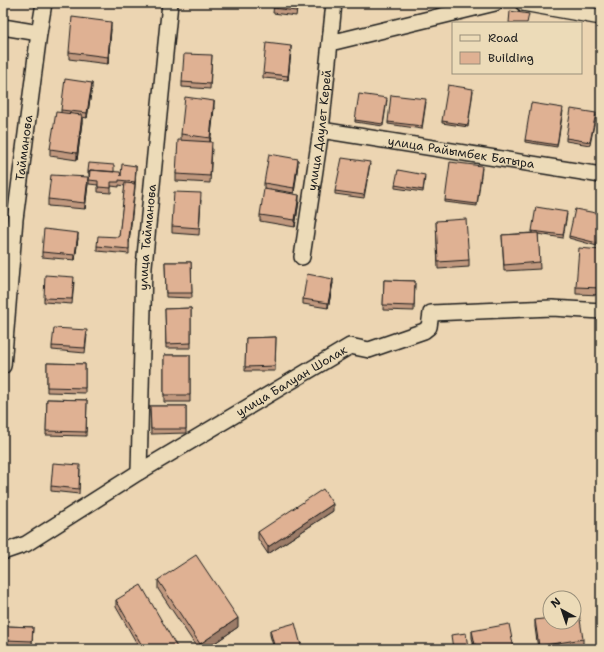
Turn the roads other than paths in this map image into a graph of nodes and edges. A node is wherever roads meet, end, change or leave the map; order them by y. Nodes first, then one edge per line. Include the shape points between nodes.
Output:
1 (44, 3) edge
2 (170, 3) edge
3 (334, 3) edge
4 (495, 3) edge
5 (523, 3) edge
6 (601, 17) edge
7 (3, 28) edge
8 (39, 33) junction
9 (330, 43) junction
10 (321, 130) junction
11 (601, 175) edge
12 (9, 218) edge
13 (302, 257) dead end
14 (601, 311) edge
15 (3, 366) edge
16 (139, 472) junction
17 (3, 552) edge

1 - 8 street, Тайманова
2 - 16 street, улица Тайманова via 144,266
3 - 9 street, улица Даулет Керей
4 - 9 street
5 - 6 street
7 - 8 street
8 - 12 street, Тайманова
9 - 10 street, улица Даулет Керей
10 - 11 street, улица Райымбек Батыра
10 - 13 street, улица Даулет Керей
12 - 15 street, Тайманова
14 - 16 street, улица Балуан Шолак via 552,308 432,313 429,327 424,331 369,350 350,346
16 - 17 street, улица Балуан Шолак via 26,544

